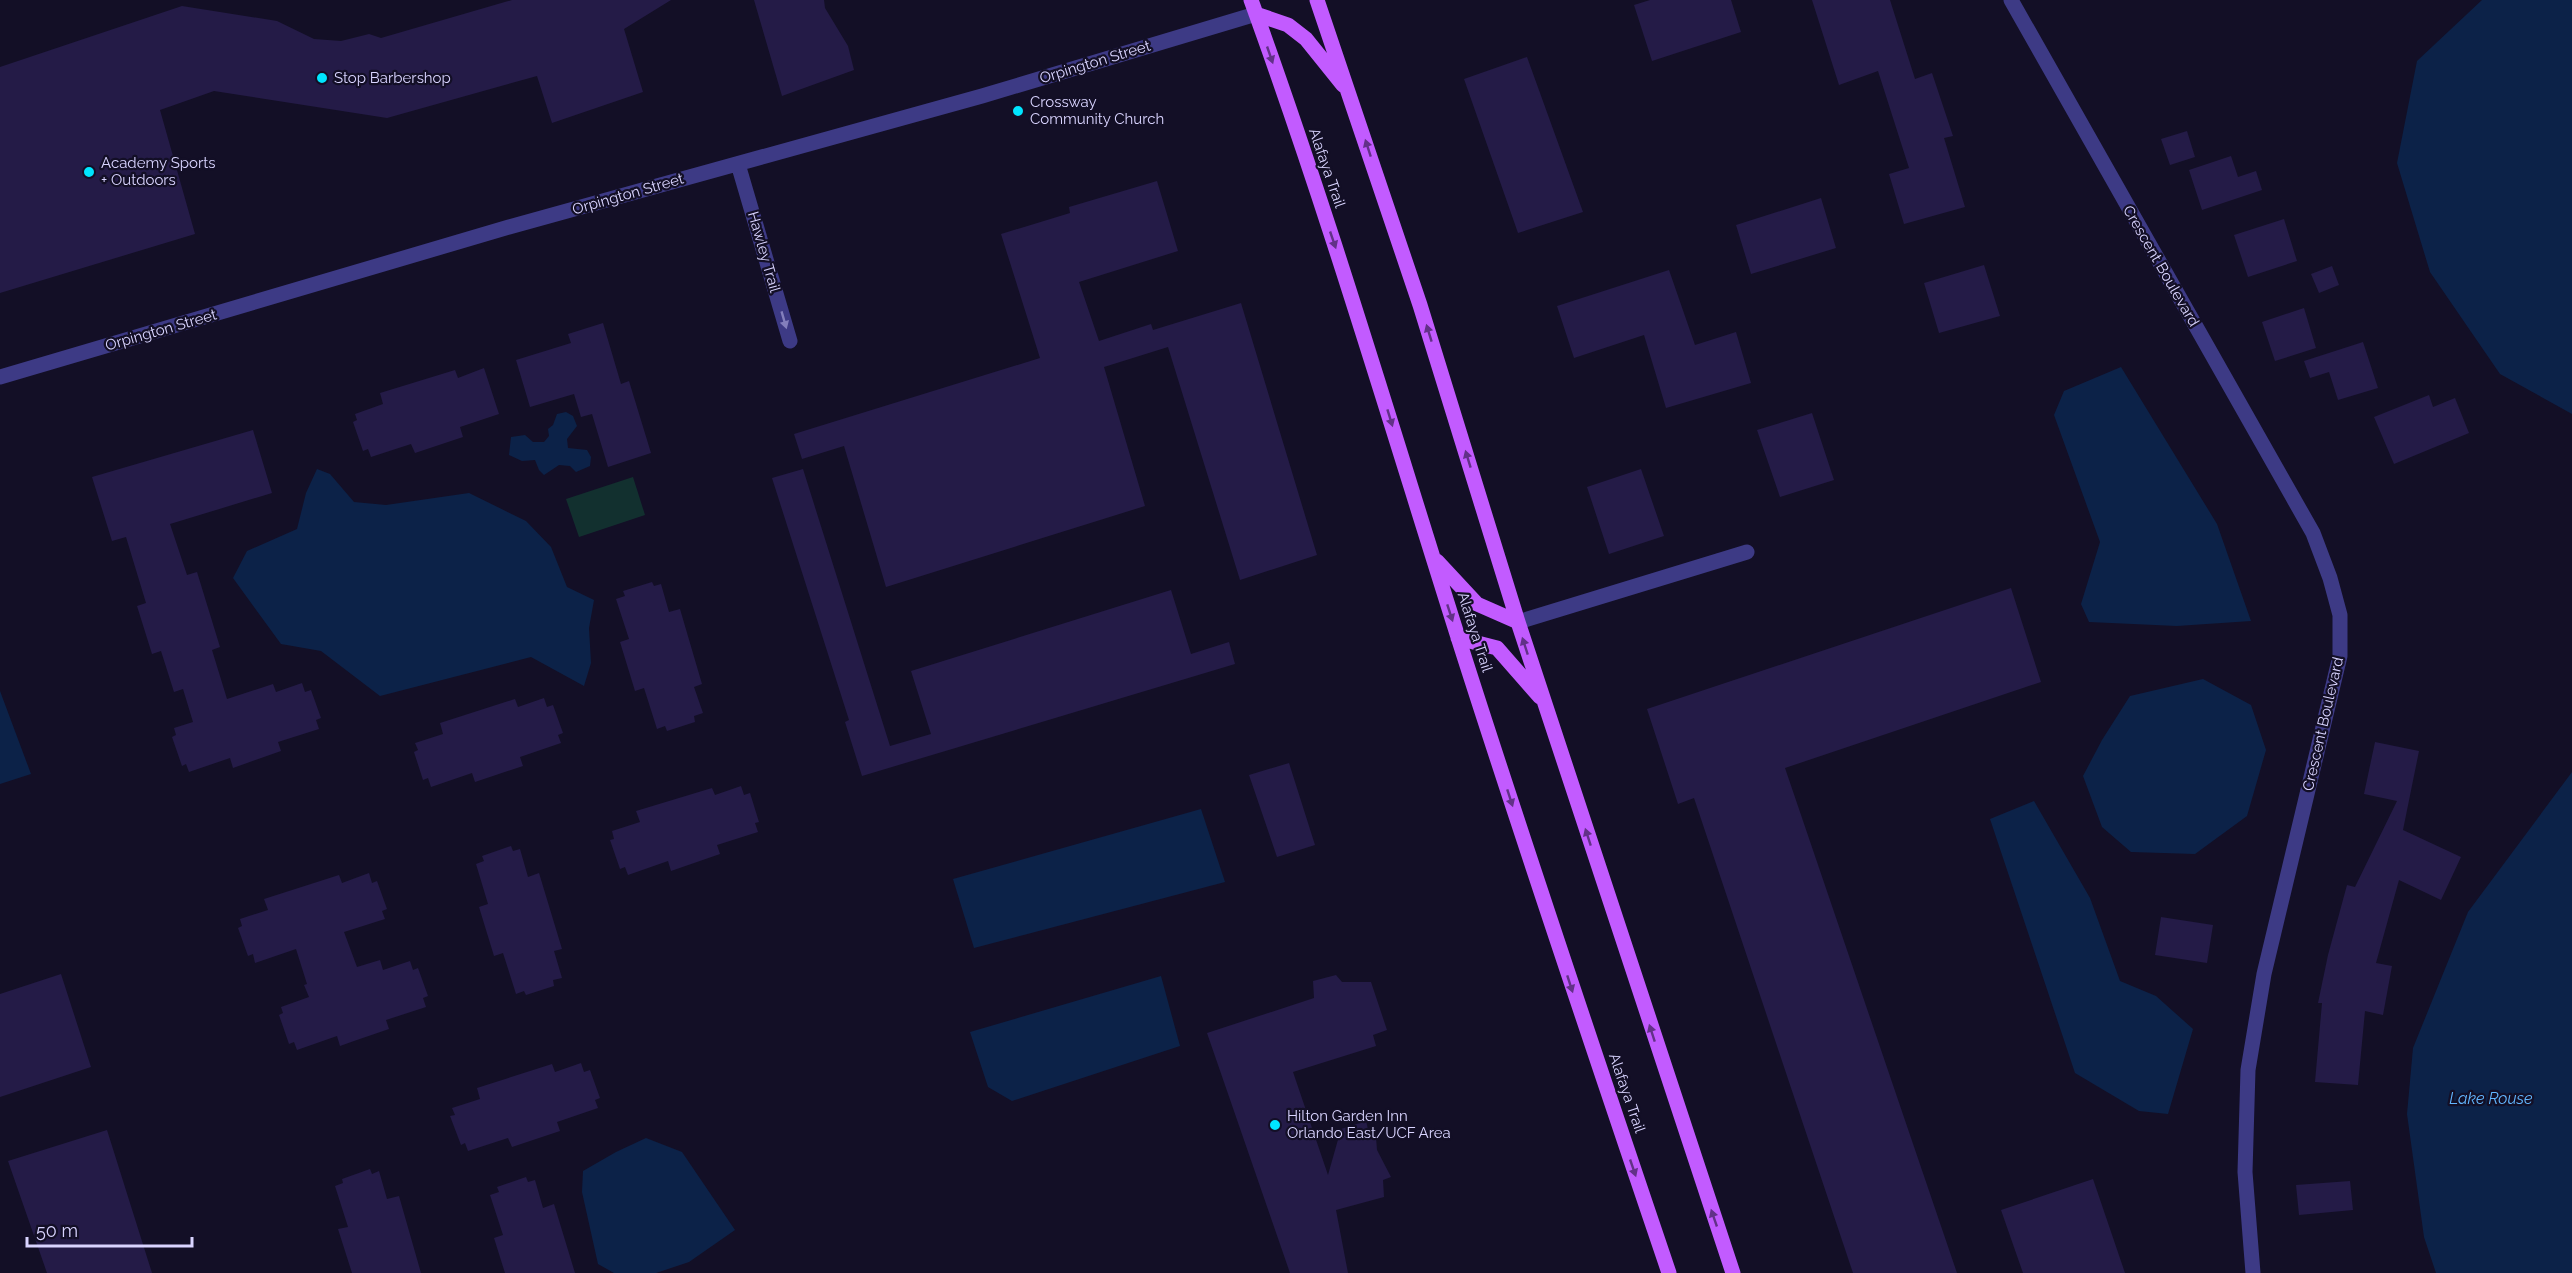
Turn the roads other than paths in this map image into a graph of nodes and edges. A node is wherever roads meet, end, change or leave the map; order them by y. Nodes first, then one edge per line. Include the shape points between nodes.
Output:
1 (1317, 0) edge
2 (2011, 0) edge
3 (1253, 7) edge
4 (1350, 94) junction
5 (738, 164) junction
6 (790, 341) dead end
7 (0, 377) edge
8 (1747, 552) dead end
9 (1433, 557) junction
10 (1518, 622) junction
11 (1458, 638) junction
12 (1544, 701) junction
13 (1669, 1273) edge
14 (1733, 1273) edge
15 (2253, 1273) edge

1 - 4 main road
2 - 15 street, Crescent Boulevard via 2313,533 2340,615 2340,656 2264,974 2248,1070 2245,1172
3 - 4 main road via 1306,39
3 - 5 street, Orpington Street via 982,96
3 -> 9 main road, Alafaya Trail via 1361,325
10 -> 4 main road
5 -> 6 street, Hawley Trail
5 - 7 street, Orpington Street
8 - 10 street
9 - 10 main road via 1477,604
9 -> 11 main road, Alafaya Trail
12 -> 10 main road
11 - 12 main road via 1497,648
11 -> 13 main road, Alafaya Trail
14 -> 12 main road

